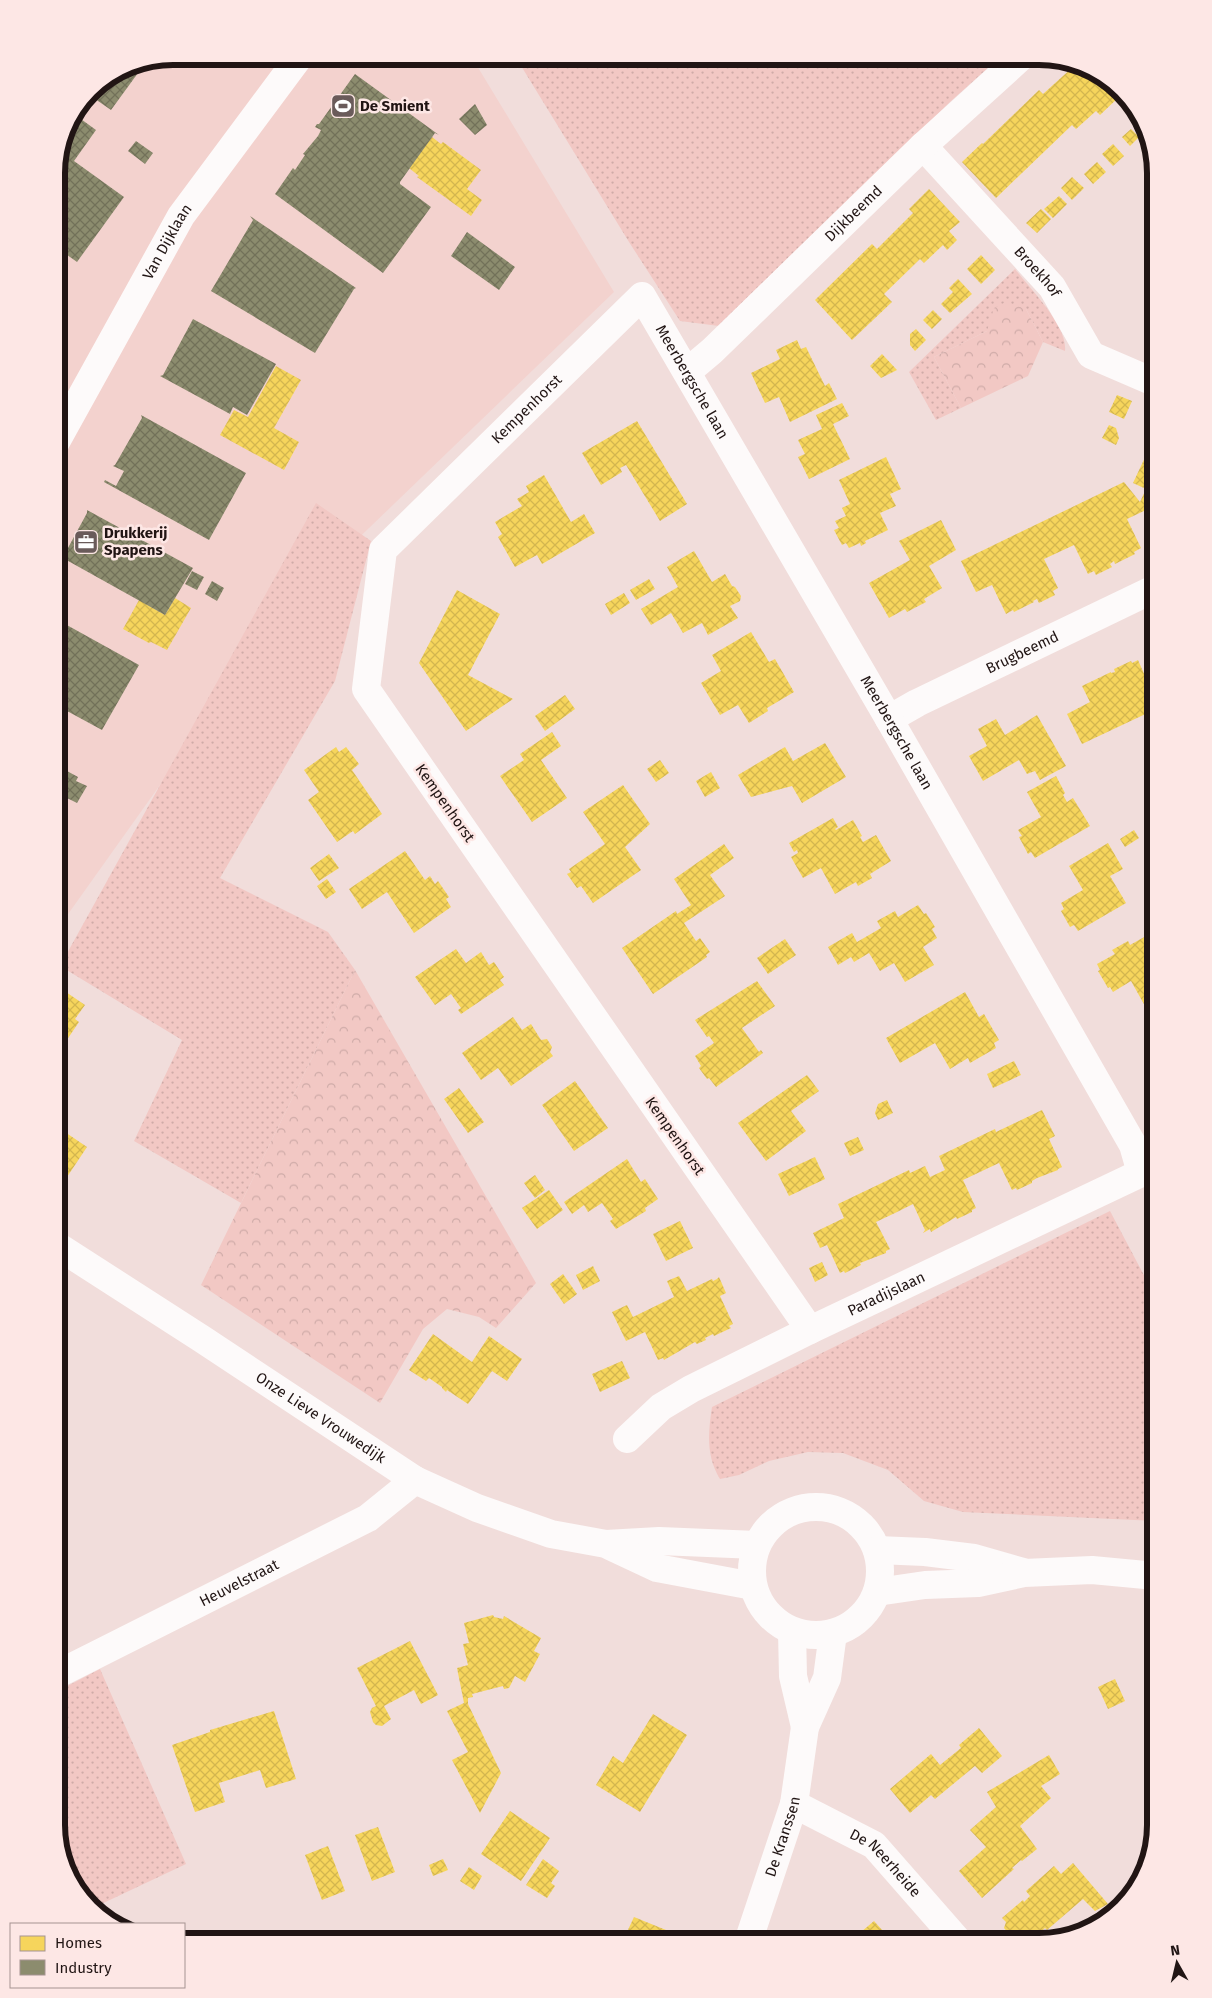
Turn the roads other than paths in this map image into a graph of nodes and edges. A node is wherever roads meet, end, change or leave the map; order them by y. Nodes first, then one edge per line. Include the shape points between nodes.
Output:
1 (293, 65) edge
2 (1011, 65) edge
3 (923, 146) junction
4 (642, 296) joint
5 (687, 372) junction
6 (1147, 379) edge
7 (65, 426) edge
8 (1147, 592) edge
9 (889, 719) junction
10 (1147, 1168) edge
11 (1147, 1170) edge
12 (65, 1251) edge
13 (810, 1330) junction
14 (627, 1439) dead end
15 (414, 1480) junction
16 (606, 1544) junction
17 (757, 1545) junction
18 (877, 1550) junction
19 (1024, 1573) junction
20 (1147, 1575) edge
21 (754, 1586) junction
22 (877, 1592) junction
23 (792, 1631) junction
24 (833, 1633) junction
25 (65, 1670) edge
26 (805, 1727) junction
27 (794, 1804) junction
28 (751, 1933) edge
29 (951, 1933) edge

1 - 7 street, Van Dijklaan via 181,216
2 - 3 street, Dijkbeemd
3 - 5 street, Dijkbeemd
3 - 6 street, Broekhof via 1052,287 1091,355
4 - 5 street, Meerbergsche laan
4 - 13 street, Kempenhorst via 383,550 366,689
5 - 9 street, Meerbergsche laan
8 - 9 street, Brugbeemd
9 - 10 street, Meerbergsche laan
11 - 13 street, Paradijslaan
12 - 15 street, Onze Lieve Vrouwedijk
13 - 14 street, Paradijslaan via 691,1389 661,1407
15 - 16 street, Onze Lieve Vrouwedijk via 477,1508 551,1534
15 - 25 street, Heuvelstraat via 368,1518
16 - 17 street, Onze Lieve Vrouwedijk via 659,1541
16 - 21 street, Onze Lieve Vrouwedijk via 657,1568
17 - 18 street via 770,1527 787,1513 808,1507 830,1508 851,1516 867,1531
17 - 21 street via 752,1566
18 - 19 street via 974,1558
18 - 22 street via 881,1572
19 - 20 street via 1092,1570
19 - 22 street via 978,1583 925,1585
21 - 23 street via 762,1605 775,1620
22 - 24 street via 862,1615
23 - 24 street via 812,1636
23 - 26 street, De Kranssen via 793,1676
24 - 26 street, De Kranssen via 826,1678
26 - 27 street, De Kranssen
27 - 28 street, De Kranssen
27 - 29 street, De Neerheide via 874,1845

